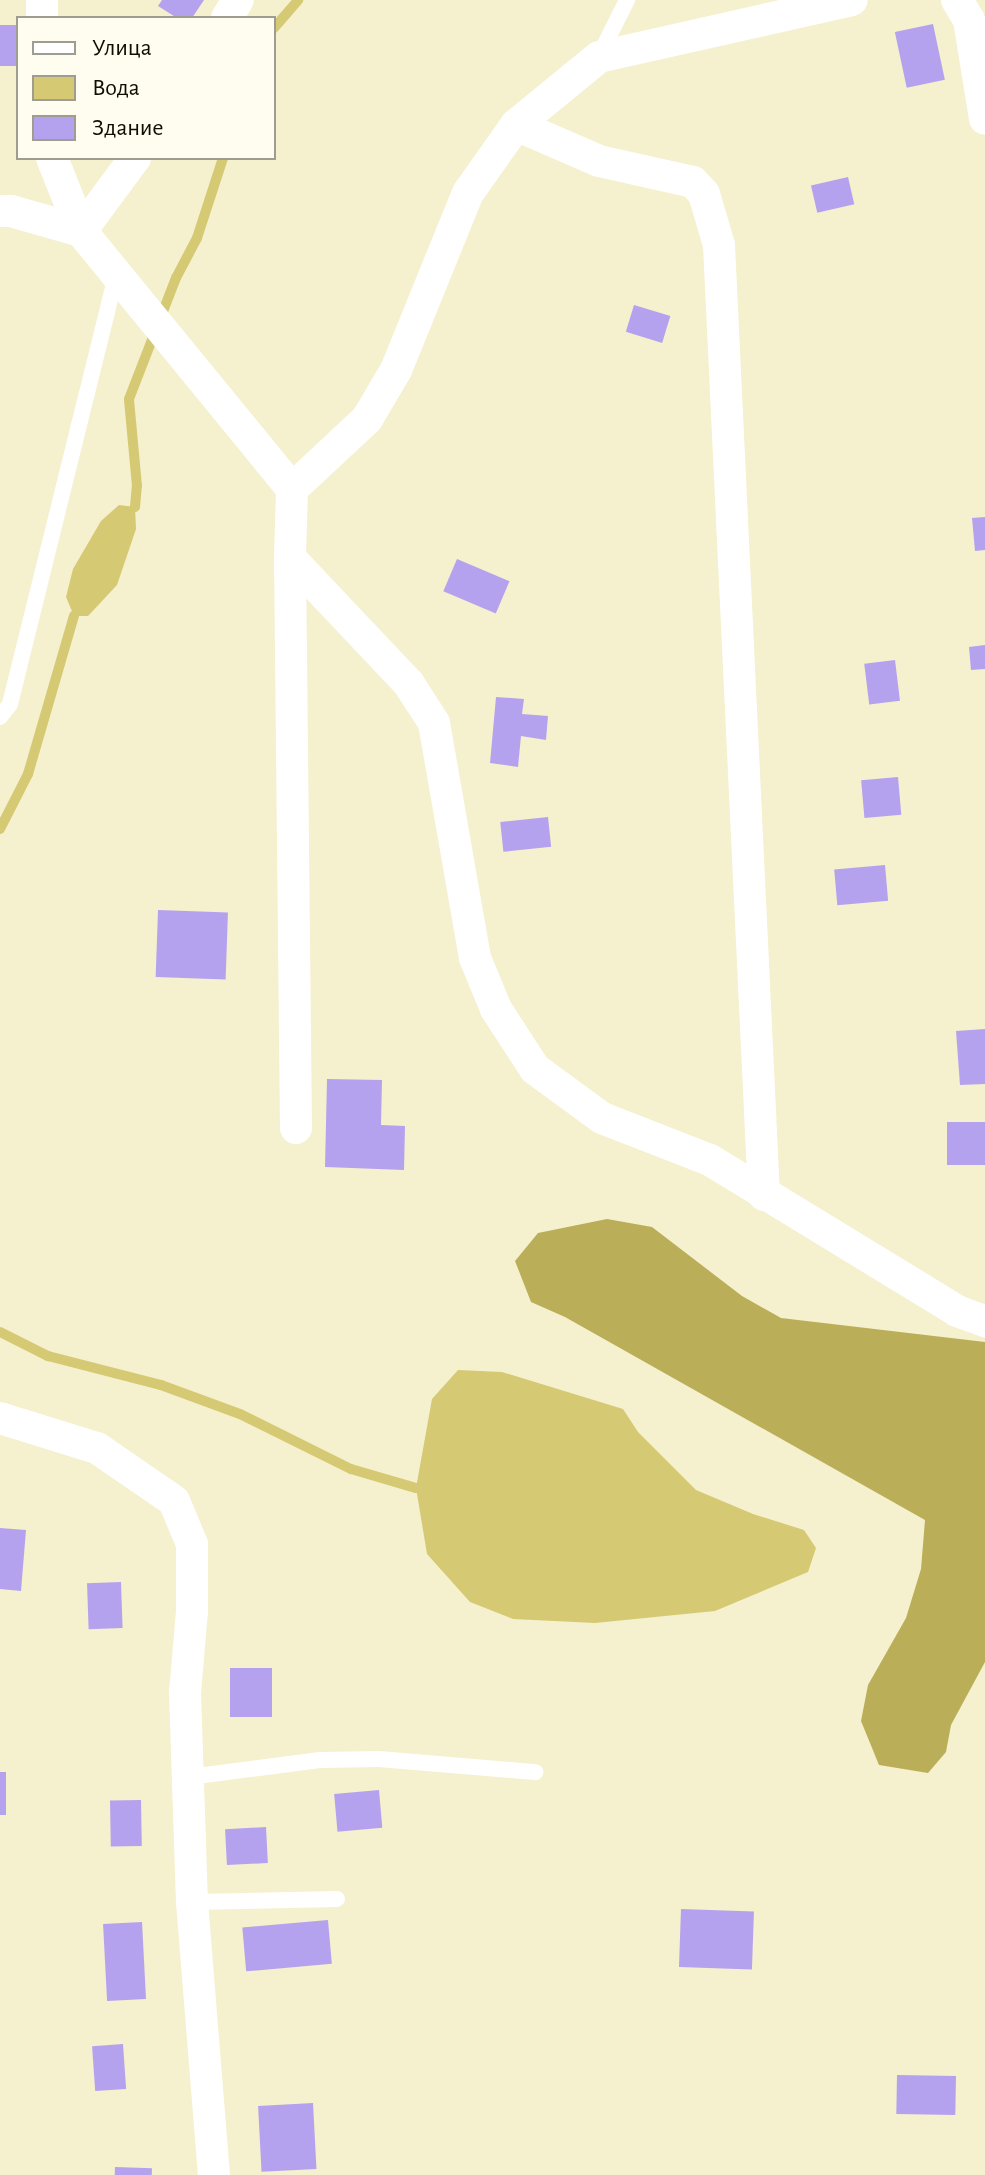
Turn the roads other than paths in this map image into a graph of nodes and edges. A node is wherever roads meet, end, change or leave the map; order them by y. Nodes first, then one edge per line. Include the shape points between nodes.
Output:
1 (627, 0) edge
2 (852, 0) edge
3 (957, 0) edge
4 (599, 57) junction
5 (985, 119) edge
6 (516, 125) junction
7 (53, 160) edge
8 (134, 160) edge
9 (0, 211) edge
10 (81, 231) junction
11 (116, 277) junction
12 (292, 489) junction
13 (290, 558) junction
14 (0, 717) edge
15 (296, 1128) dead end
16 (764, 1195) junction
17 (985, 1321) edge
18 (0, 1418) edge
19 (535, 1772) dead end
20 (189, 1777) junction
21 (337, 1899) dead end
22 (192, 1902) junction
23 (214, 2175) edge

1 - 4 lane
2 - 4 street
3 - 5 street via 969,20
4 - 6 street
6 - 12 street via 468,193 396,370 367,419
6 - 16 street via 599,161 693,182 704,194 719,245
7 - 10 street
8 - 10 street
9 - 10 street
10 - 11 street
11 - 12 street
11 - 14 lane via 10,704
12 - 13 street
13 - 15 street
13 - 16 street via 409,684 434,723 475,958 496,1009 535,1069 602,1118 710,1160
16 - 17 street via 957,1311
18 - 20 street via 97,1448 174,1501 192,1544 185,1692
19 - 20 lane via 379,1759 320,1760
20 - 22 street
21 - 22 lane
22 - 23 street

